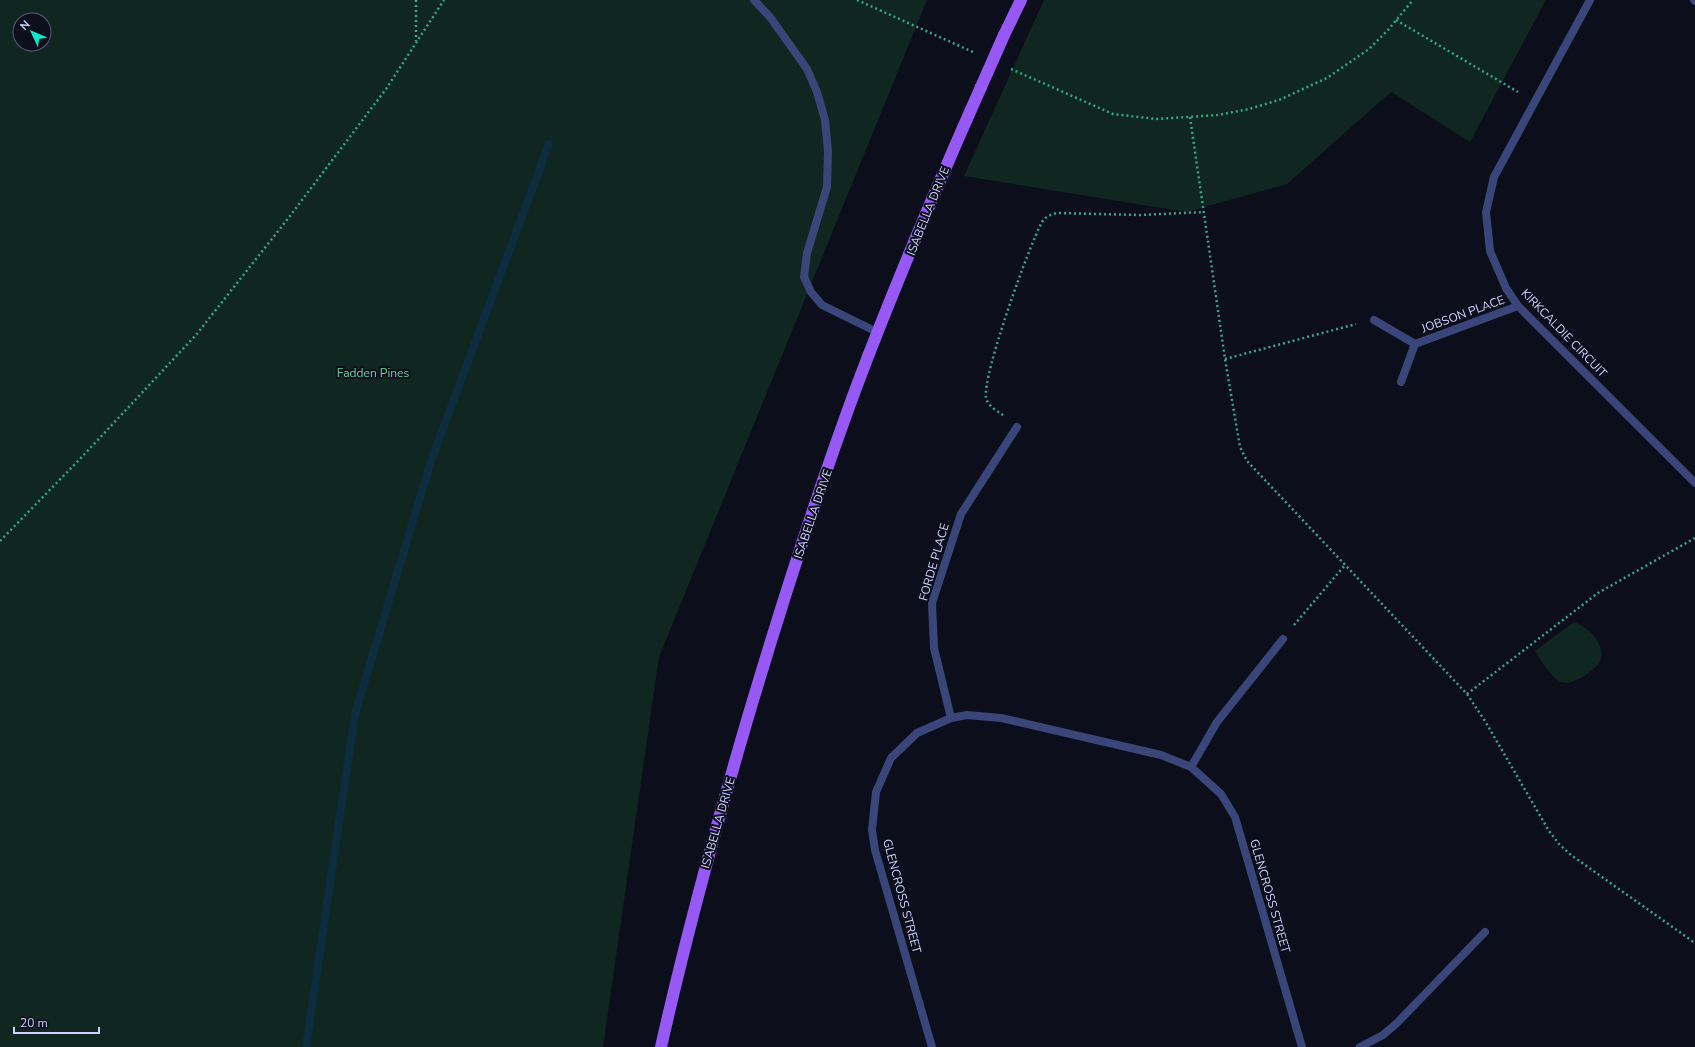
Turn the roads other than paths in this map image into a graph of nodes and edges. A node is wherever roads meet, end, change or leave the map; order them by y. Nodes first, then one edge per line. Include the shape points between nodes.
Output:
1 (754, 0) edge
2 (1021, 0) edge
3 (1590, 0) edge
4 (1518, 306) junction
5 (1374, 320) road end
6 (878, 333) junction
7 (1415, 344) junction
8 (1401, 382) dead end
9 (1017, 427) road end
10 (1695, 483) edge
11 (1283, 639) road end
12 (951, 718) junction
13 (1191, 767) junction
14 (1485, 932) dead end
15 (661, 1047) edge
16 (932, 1047) edge
17 (1302, 1047) edge
18 (1360, 1047) edge

1 - 6 street via 779,28 807,69 825,120 828,151 827,187 807,253 804,277 811,292 822,305
2 - 6 main road, ISABELLA DRIVE, bridge via 934,193
3 - 4 street, KIRKCALDIE CIRCUIT via 1494,177 1486,212 1490,251 1506,288
4 - 7 street, JOBSON PLACE
4 - 10 street, KIRKCALDIE CIRCUIT
5 - 7 street, JOBSON PLACE
6 - 15 main road, ISABELLA DRIVE via 856,388 784,597 712,840
7 - 8 street, JOBSON PLACE
9 - 12 street, FORDE PLACE via 961,514 932,603 934,648
11 - 13 street via 1217,722
12 - 13 street, GLENCROSS STREET via 967,715 1001,718 1162,755
12 - 16 street, GLENCROSS STREET via 917,733 891,758 876,792 872,830 875,850
13 - 17 street, GLENCROSS STREET via 1221,794 1235,817
14 - 18 street via 1397,1023 1383,1035

